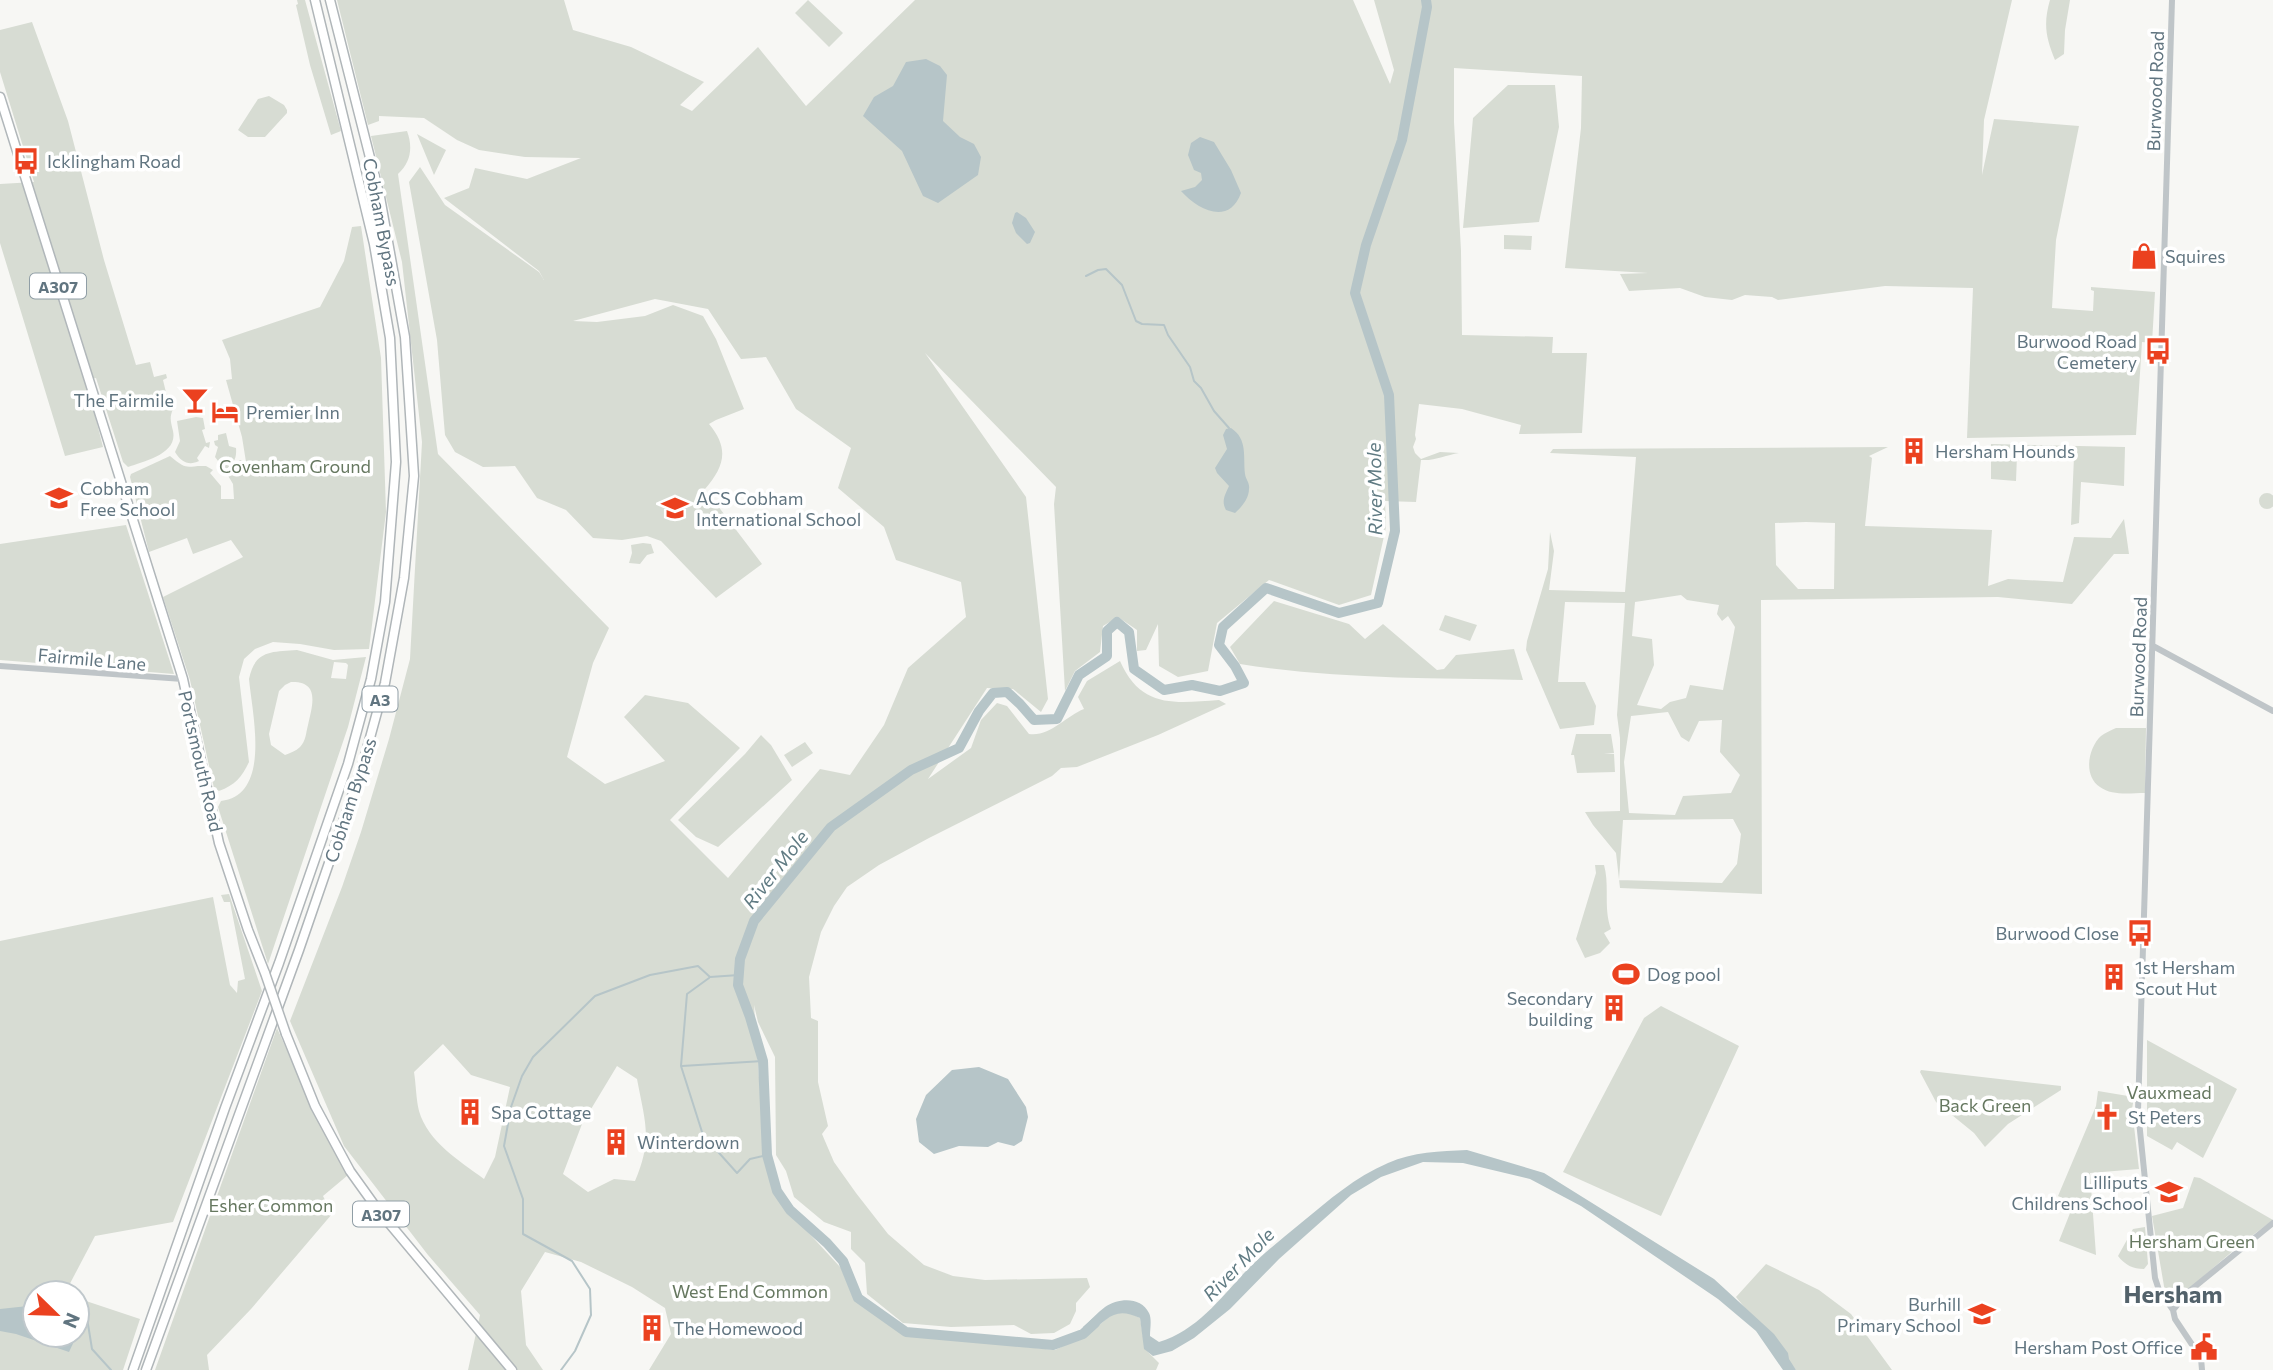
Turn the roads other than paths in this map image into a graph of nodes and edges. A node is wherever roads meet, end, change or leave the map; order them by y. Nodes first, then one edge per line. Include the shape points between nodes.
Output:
1 (315, 0) edge
2 (330, 0) edge
3 (2172, 0) edge
4 (0, 97) edge
5 (2153, 646) junction
6 (0, 666) edge
7 (183, 679) junction
8 (2273, 711) edge
9 (2273, 1223) edge
10 (2173, 1310) junction
11 (133, 1370) edge
12 (146, 1370) edge
13 (512, 1370) edge
14 (2202, 1370) edge

1 - 11 main road, Cobham Bypass / A3 via 374,244 390,338 396,462 385,602 348,764
2 - 12 main road, Cobham Bypass / A3 via 380,197 405,337 414,476 404,578 385,683 362,766
3 - 5 street, Burwood Road
4 - 7 main road, Portsmouth Road / A307
5 - 8 street
5 - 10 street, Burwood Road via 2138,1111 2155,1278
6 - 7 street, Fairmile Lane
7 - 13 main road, Portsmouth Road / A307, bridge via 219,843 315,1106 378,1210
9 - 10 street via 2187,1293
10 - 14 street, Burwood Road via 2201,1358

